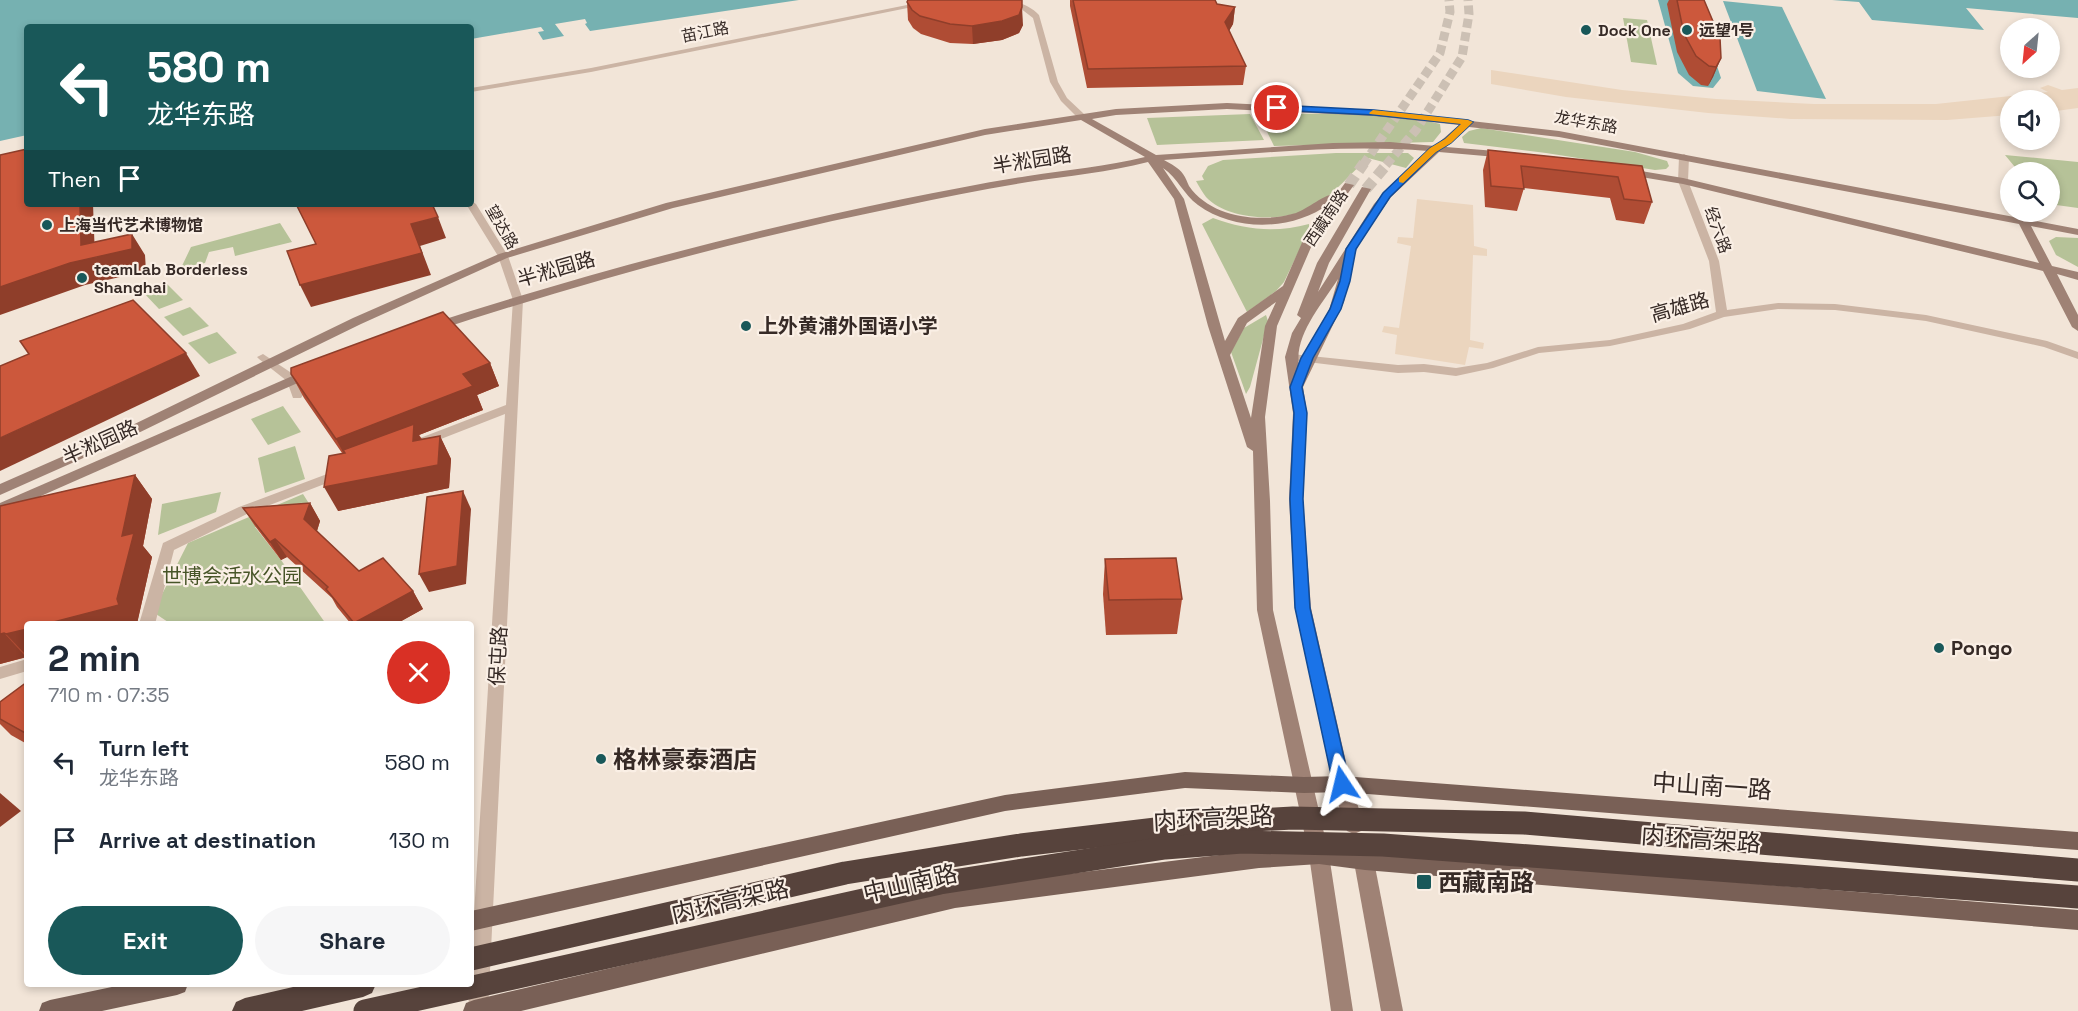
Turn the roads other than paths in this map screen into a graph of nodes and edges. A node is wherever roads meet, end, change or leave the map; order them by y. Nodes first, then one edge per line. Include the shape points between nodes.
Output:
1 (943, 0) edge
2 (994, 0) edge
3 (474, 90) edge
4 (1081, 116) junction
5 (1468, 122) junction
6 (1433, 150) junction
7 (1210, 154) junction
8 (1521, 156) edge
9 (1684, 157) junction
10 (1151, 158) junction
11 (1613, 169) edge
12 (1187, 170) junction
13 (1683, 181) junction
14 (1366, 189) tunnel mouth
15 (473, 207) edge
16 (2024, 223) junction
17 (2078, 232) edge
18 (1351, 249) junction
19 (503, 256) junction
20 (2046, 269) junction
21 (2078, 276) edge
22 (1286, 288) junction
23 (518, 300) junction
24 (1722, 314) junction
25 (2078, 327) edge
26 (424, 331) edge
27 (1298, 333) junction
28 (1225, 353) junction
29 (2078, 356) edge
30 (1291, 357) junction
31 (1307, 358) junction
32 (268, 360) junction
33 (325, 367) edge
34 (292, 379) junction
35 (1296, 387) junction
36 (297, 394) edge
37 (513, 407) junction
38 (401, 450) edge
39 (356, 467) edge
40 (1261, 470) junction
41 (0, 490) edge
42 (0, 509) edge
43 (148, 621) edge
44 (24, 666) edge
45 (0, 673) edge
46 (1342, 784) junction
47 (1304, 785) junction
48 (2078, 841) edge
49 (1319, 855) junction
50 (1365, 861) junction
51 (2078, 870) edge
52 (2078, 897) edge
53 (476, 920) edge
54 (2078, 920) edge
55 (474, 958) edge
56 (163, 987) edge
57 (350, 987) edge
58 (474, 987) edge
59 (474, 987) edge
60 (50, 1011) edge
61 (245, 1011) edge
62 (366, 1011) edge
63 (477, 1011) edge
64 (1342, 1011) edge
65 (1392, 1011) edge

1 - 3 street, 苗江路
2 - 4 street via 1028,9 1037,18 1053,83 1064,103
4 - 5 main road, 龙华东路 via 1258,107
4 - 10 main road, 西藏南路
4 - 19 main road, 半淞园路 via 985,132 733,189
5 - 6 main road, 西藏南路
5 - 9 main road, 龙华东路
6 - 7 main road via 1333,146
6 - 8 main road
6 - 18 main road, 西藏南路 via 1386,195
7 - 10 main road
7 - 12 main road
9 - 13 street, 经六路
9 - 16 main road, 龙华东路
10 - 12 main road, 西藏南路
10 - 23 main road, 半淞园路 via 905,202 751,235
10 - 28 main road, 西藏南路 via 1179,199
11 - 13 main road
12 - 22 main road, 西藏南路 via 1183,186 1205,205 1220,214 1251,221 1296,218 1322,206 1348,185 1310,238
13 - 20 main road
13 - 24 street, 经六路 via 1714,261
14 - 27 main road via 1323,263
15 - 19 street, 望达路
16 - 17 main road, 龙华东路
16 - 20 main road
18 - 27 main road, 西藏南路
18 - 31 main road, 西藏南路 via 1336,309
19 - 23 street, 望达路
19 - 32 main road, 半淞园路
20 - 21 main road
20 - 25 main road
22 - 28 main road via 1242,321
22 - 40 main road, 西藏南路 via 1271,326 1267,351 1258,417
23 - 26 main road, 半淞园路
23 - 37 street, 保屯路
24 - 29 street, 高雄路 via 1778,306 1881,312 1990,330
24 - 31 street, 高雄路 via 1686,327 1610,343 1538,350 1456,372
27 - 30 main road, 西藏南路
28 - 40 main road, 西藏南路
30 - 31 street, 高雄路
30 - 35 main road, 西藏南路
31 - 35 main road, 西藏南路
32 - 34 street
32 - 41 main road, 半淞园路 via 121,436
33 - 34 main road, 半淞园路
34 - 36 street
34 - 42 main road, 半淞园路
35 - 46 main road, 西藏南路 via 1300,413 1296,499 1303,608
37 - 38 street
37 - 53 street, 保屯路
39 - 43 street via 244,510 168,547
40 - 47 main road, 西藏南路 via 1265,610
44 - 45 street
46 - 47 main road
46 - 48 main road, 中山南一路
46 - 50 main road, 西藏南路
47 - 49 main road, 西藏南路
47 - 53 main road via 1185,780 1005,804
49 - 50 main road, 中山南路
49 - 63 main road, 中山南路 via 1259,859 955,898
49 - 64 main road, 西藏南路
50 - 54 main road
50 - 65 main road, 西藏南路
51 - 55 highway, 内环高架路, bridge via 1524,823 1304,818 1215,822 1021,845 845,873
52 - 59 highway, 内环高架路, bridge via 1395,846 1242,842 1165,848 940,883
53 - 63 street, 保屯路
56 - 60 main road
57 - 61 highway
58 - 62 highway, 内环高架路, bridge

